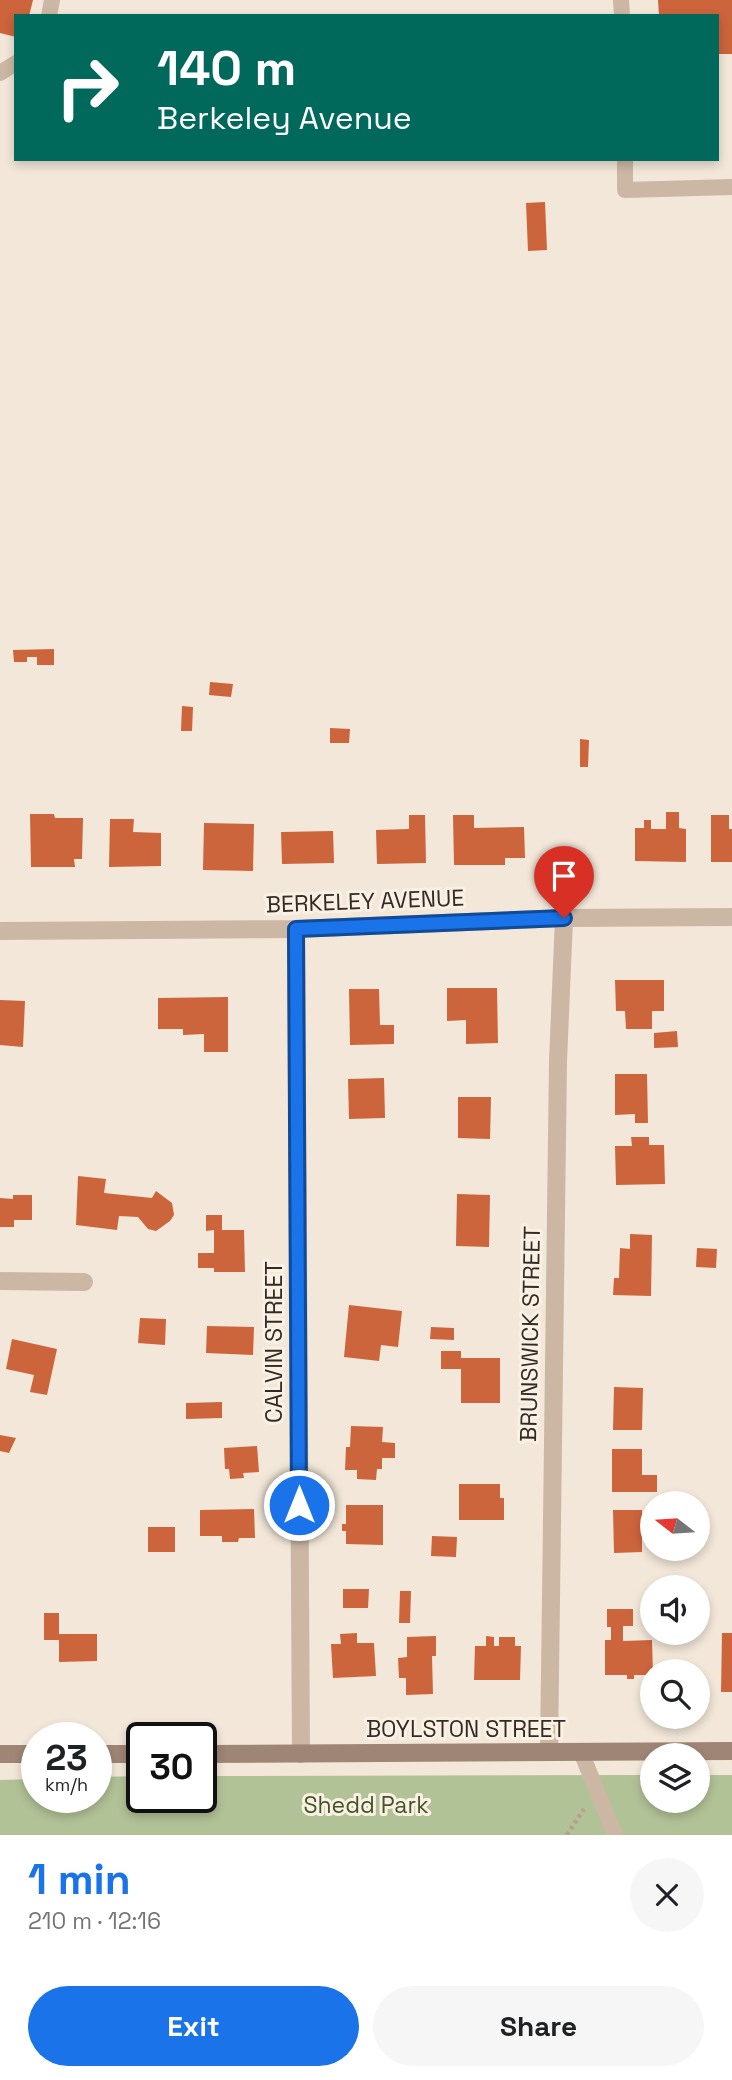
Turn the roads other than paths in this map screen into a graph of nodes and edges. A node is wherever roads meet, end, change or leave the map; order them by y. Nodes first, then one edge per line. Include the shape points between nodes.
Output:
1 (625, 161) edge
2 (732, 187) edge
3 (564, 918) junction
4 (732, 918) edge
5 (296, 929) junction
6 (0, 931) edge
7 (0, 1280) edge
8 (83, 1282) dead end
9 (549, 1751) junction
10 (732, 1751) edge
11 (582, 1752) junction
12 (0, 1754) edge
13 (21, 1754) edge
14 (217, 1754) edge
15 (301, 1754) junction
16 (615, 1835) edge

1 - 2 lane via 625,190
3 - 4 street, BERKELEY AVENUE
3 - 5 street, BERKELEY AVENUE
3 - 9 street, BRUNSWICK STREET
5 - 6 street, BERKELEY AVENUE
5 - 15 street, CALVIN STREET
7 - 8 street
9 - 11 main road, BOYLSTON STREET
9 - 15 main road, BOYLSTON STREET
10 - 11 main road, BOYLSTON STREET
11 - 16 lane
12 - 13 main road
14 - 15 main road, BOYLSTON STREET

